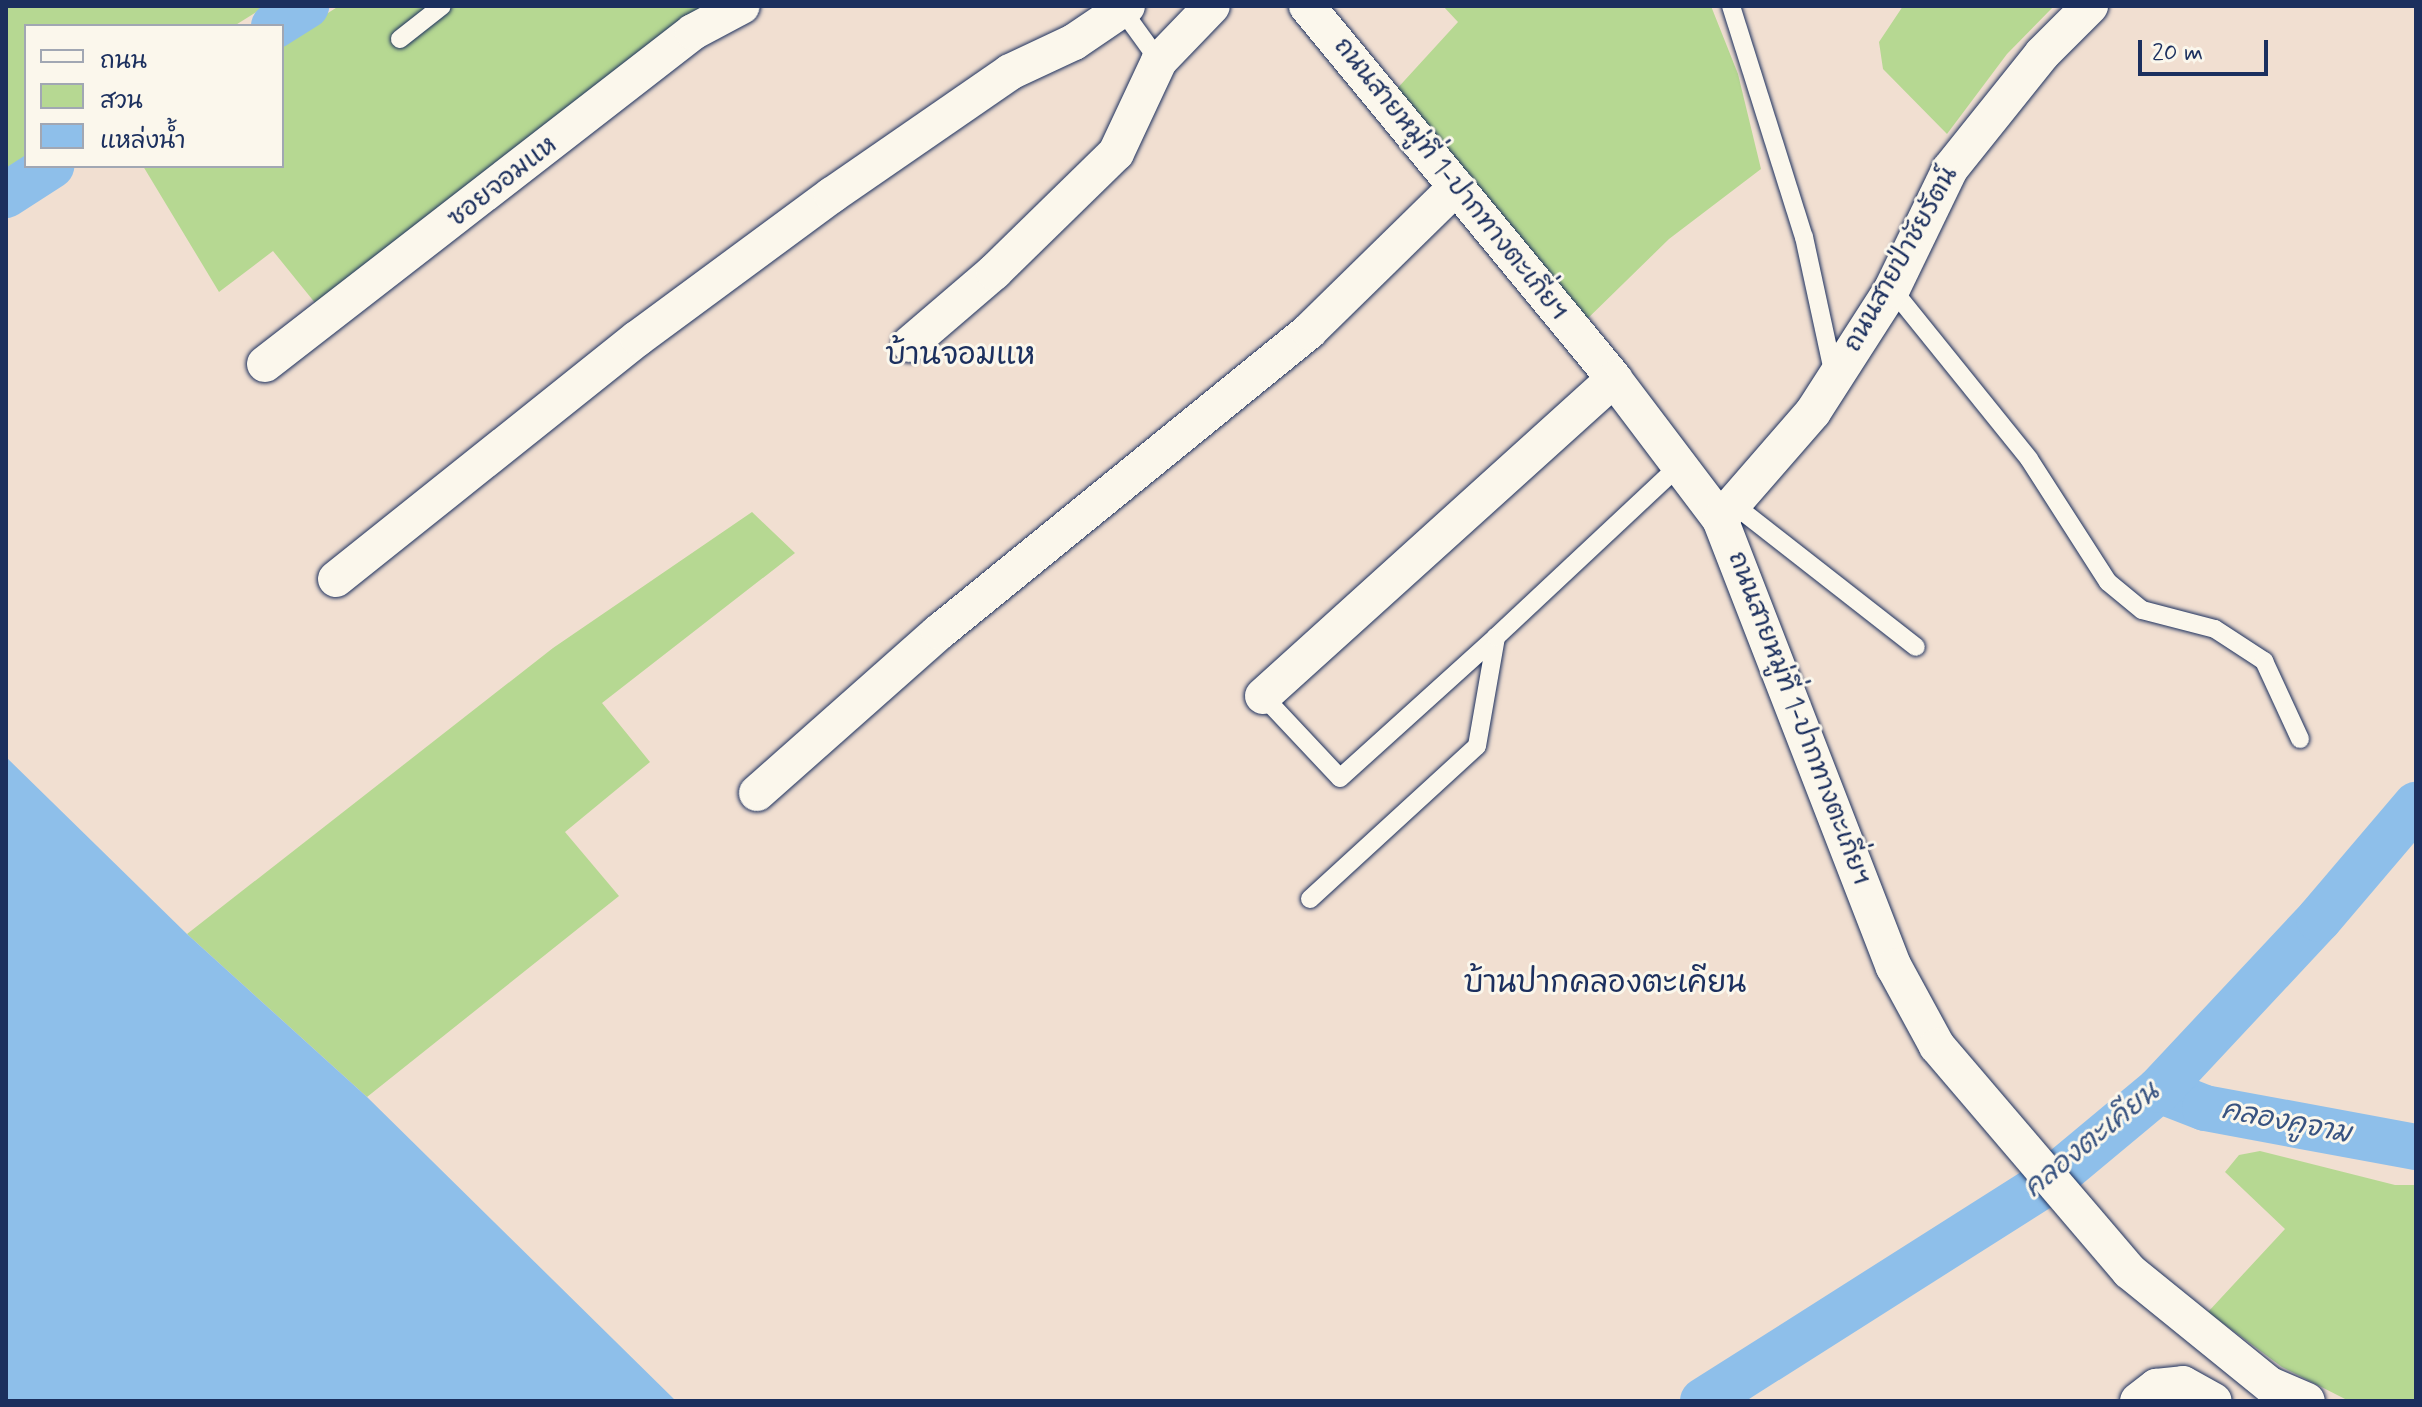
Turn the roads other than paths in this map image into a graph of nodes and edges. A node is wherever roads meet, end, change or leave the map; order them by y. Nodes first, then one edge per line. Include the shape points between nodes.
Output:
1 (442, 6) edge
2 (742, 6) edge
3 (1212, 6) edge
4 (1307, 6) edge
5 (1731, 6) edge
6 (2090, 6) edge
7 (1125, 8) edge
8 (400, 39) dead end
9 (1159, 61) junction
10 (1456, 187) junction
11 (1892, 289) junction
12 (910, 344) dead end
13 (265, 364) dead end
14 (1834, 378) junction
15 (1614, 379) junction
16 (1680, 465) junction
17 (1727, 511) junction
18 (336, 579) dead end
19 (1496, 637) junction
20 (1916, 647) dead end
21 (1263, 696) joint
22 (2300, 739) dead end
23 (757, 793) dead end
24 (1310, 899) dead end
25 (2138, 1401) edge
26 (2214, 1401) edge
27 (2307, 1401) edge

1 - 8 lane
2 - 13 street, ซอยจอมแห via 693,32
3 - 9 street
4 - 10 street, ถนนสายหมู่ที่ 1-ปากทางตะเกี่ยฯ
5 - 14 lane via 1804,237
6 - 11 street, ถนนสายป่าชัยรัตน์ via 2042,54 1950,169
7 - 9 lane
7 - 18 street via 1074,42 1010,72 832,195 638,338
9 - 12 street via 1116,153 994,272
10 - 15 street, ถนนสายหมู่ที่ 1-ปากทางตะเกี่ยฯ
10 - 23 street via 1309,331 939,632
11 - 14 street, ถนนสายป่าชัยรัตน์
11 - 22 lane via 2029,459 2108,582 2142,610 2215,629 2264,661
14 - 17 street, ถนนสายป่าชัยรัตน์ via 1813,412
15 - 16 street, ถนนสายหมู่ที่ 1-ปากทางตะเกี่ยฯ
15 - 21 street
16 - 17 street, ถนนสายหมู่ที่ 1-ปากทางตะเกี่ยฯ
16 - 19 lane
17 - 20 lane
17 - 27 street, ถนนสายหมู่ที่ 1-ปากทางตะเกี่ยฯ via 1894,967 1937,1046 2129,1271 2270,1385
19 - 21 lane via 1340,778
19 - 24 lane via 1477,746
25 - 26 street via 2156,1387 2183,1384

